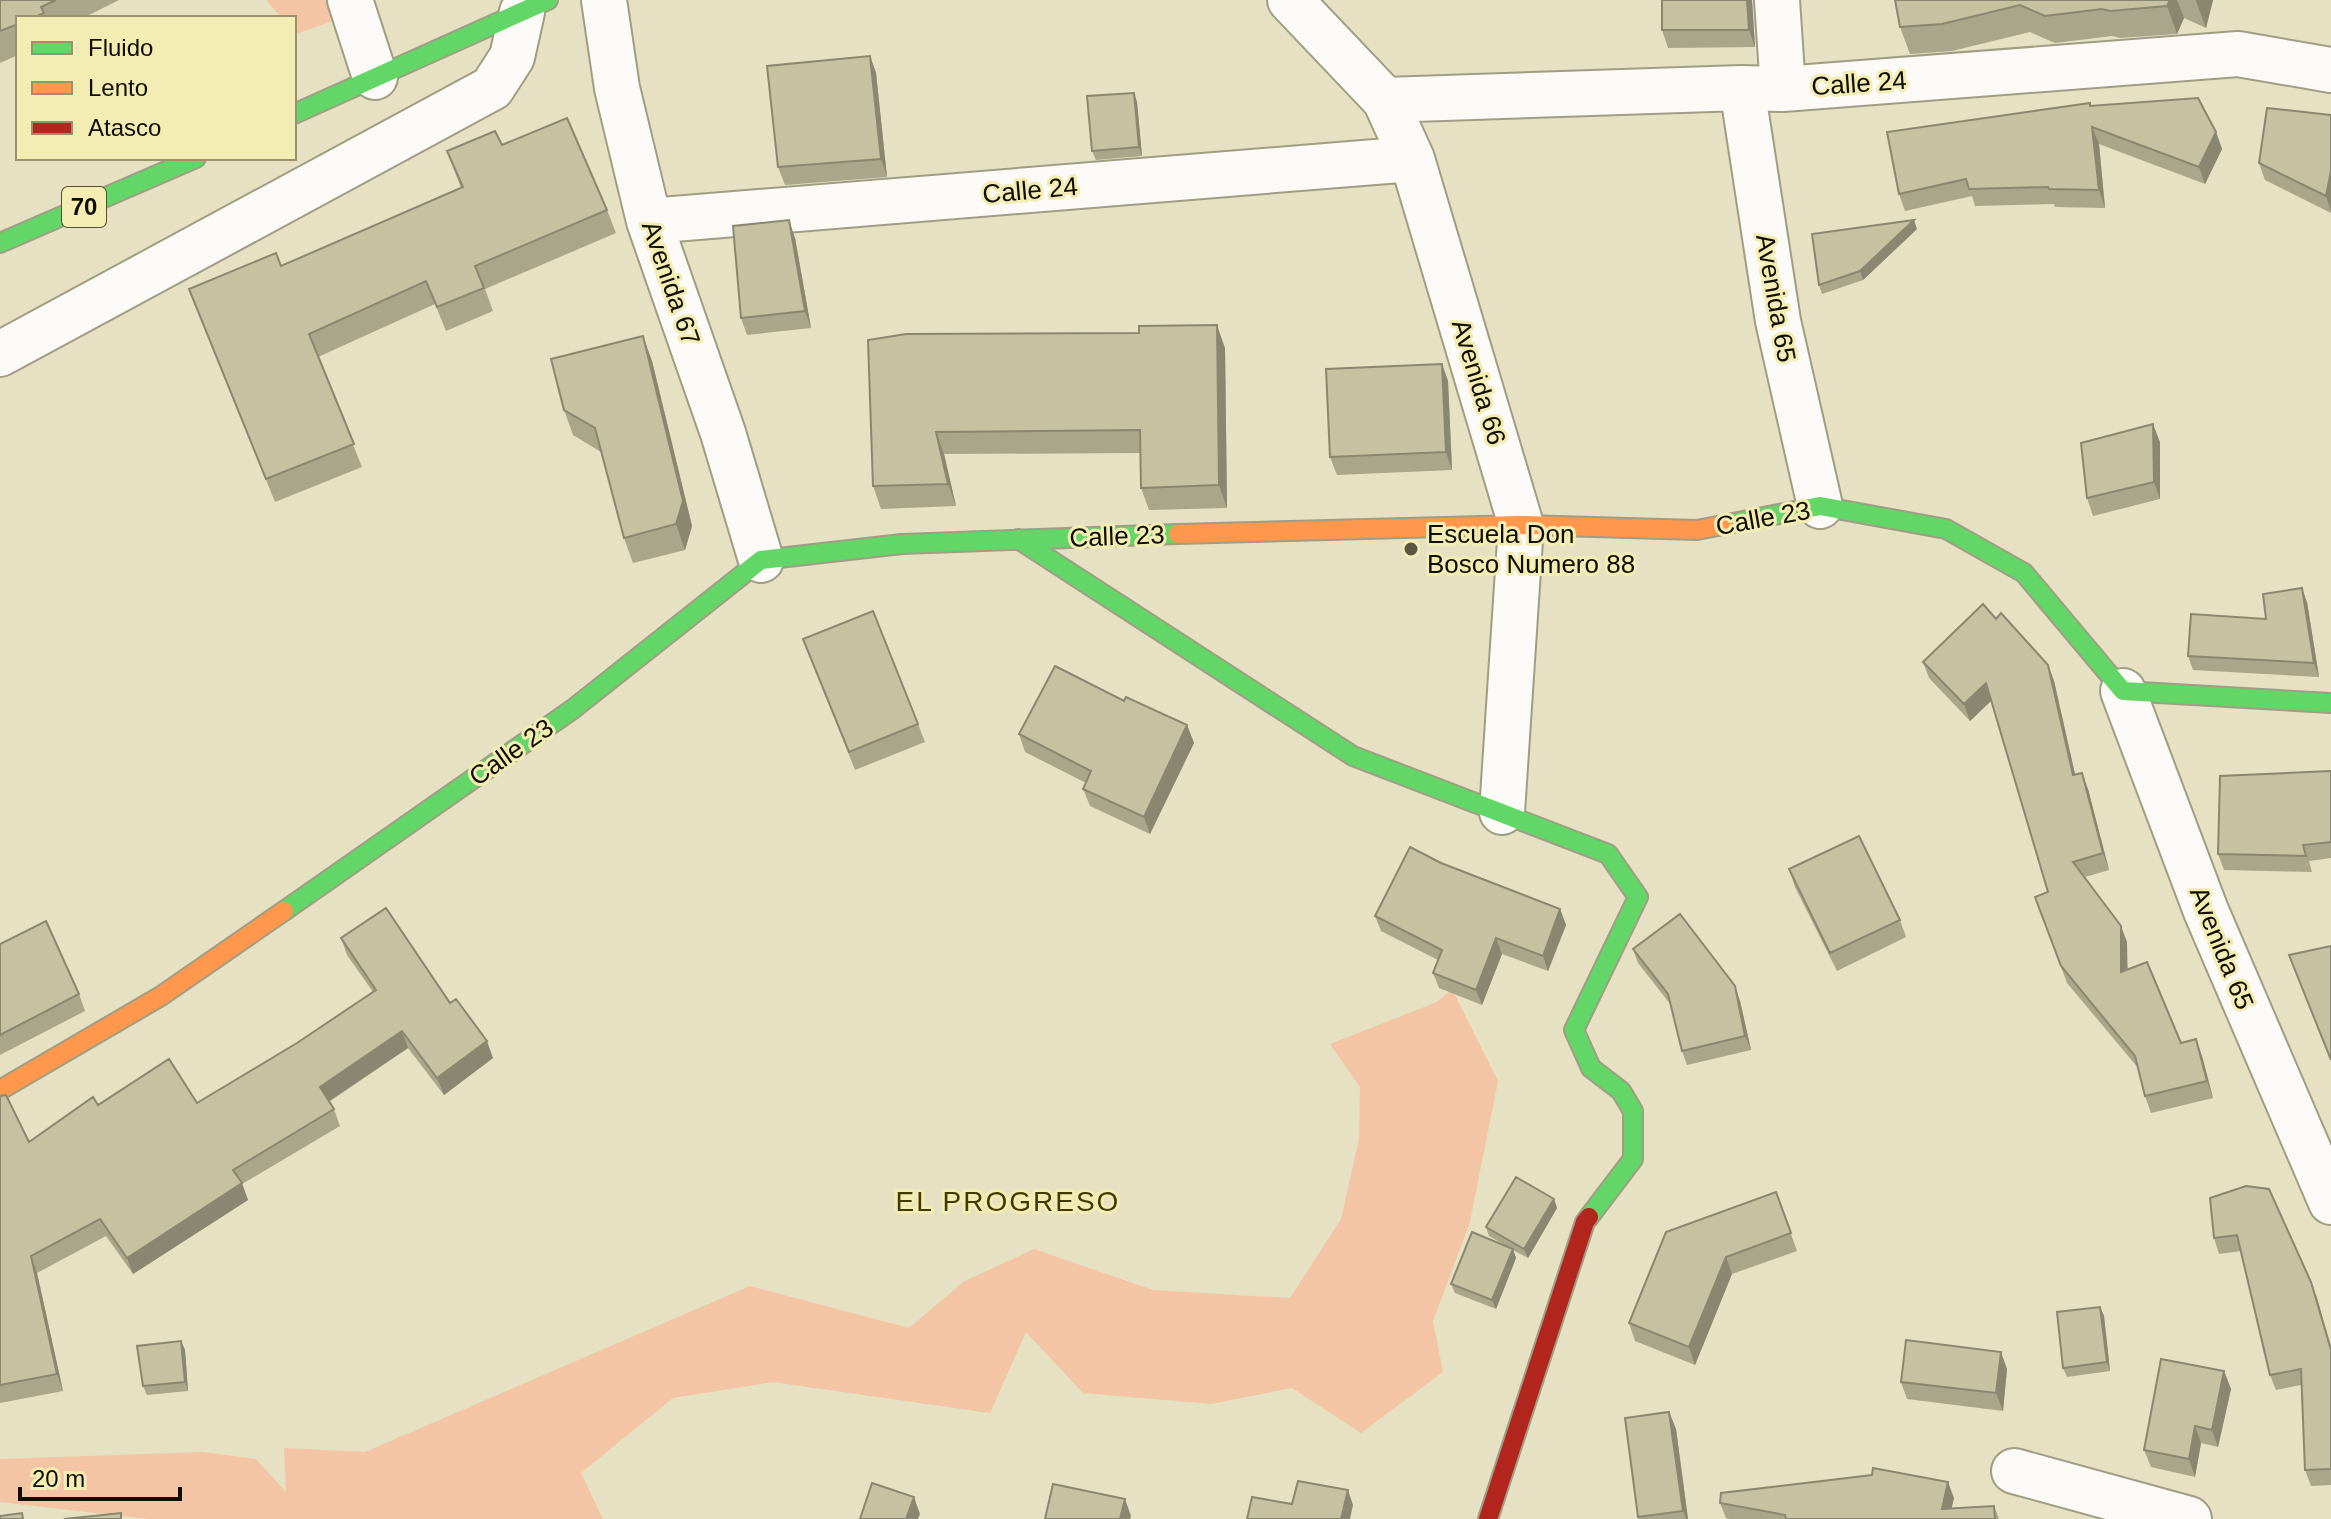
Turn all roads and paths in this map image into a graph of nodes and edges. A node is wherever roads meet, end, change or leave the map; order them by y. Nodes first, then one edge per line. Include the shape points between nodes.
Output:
1 (350, 0) edge
2 (604, 0) edge
3 (1290, 0) edge
4 (1777, 0) edge
5 (535, 6) edge
6 (2331, 70) edge
7 (375, 77) junction
8 (1762, 88) junction
9 (1385, 100) junction
10 (296, 113) edge
11 (1412, 159) junction
12 (191, 160) edge
13 (649, 221) junction
14 (0, 243) edge
15 (0, 354) edge
16 (1820, 506) junction
17 (1521, 525) junction
18 (1018, 539) junction
19 (761, 560) junction
20 (2123, 691) junction
21 (2331, 703) edge
22 (1502, 812) junction
23 (0, 1090) edge
24 (2331, 1202) edge
25 (2014, 1471) dead end
26 (1488, 1519) edge
27 (2189, 1519) edge

1 - 7 street
2 - 13 street, Avenida 67 via 617,88
3 - 9 street, Avenida 66
4 - 8 street, Avenida 65
5 - 7 street
5 - 15 street via 492,88
6 - 8 street, Calle 24 via 2238,54
7 - 10 street
8 - 9 street, Calle 24
8 - 16 street, Avenida 65 via 1778,321
9 - 11 street, Avenida 66
11 - 13 street, Calle 24
11 - 17 street, Avenida 66
12 - 14 street, 70
13 - 19 street, Avenida 67
16 - 17 street, Calle 23 via 1697,530
16 - 20 street, Calle 23 via 1946,529 2024,573
17 - 18 street, Calle 23
17 - 22 street, Avenida 66
18 - 19 street, Calle 23 via 902,544
18 - 22 street via 1353,756
19 - 23 street, Calle 23 via 573,709 161,996
20 - 21 street
20 - 24 street, Avenida 65 via 2206,911
22 - 26 street via 1608,854 1638,897 1574,1030 1591,1068 1621,1091 1633,1111 1633,1159 1585,1222
25 - 27 street

